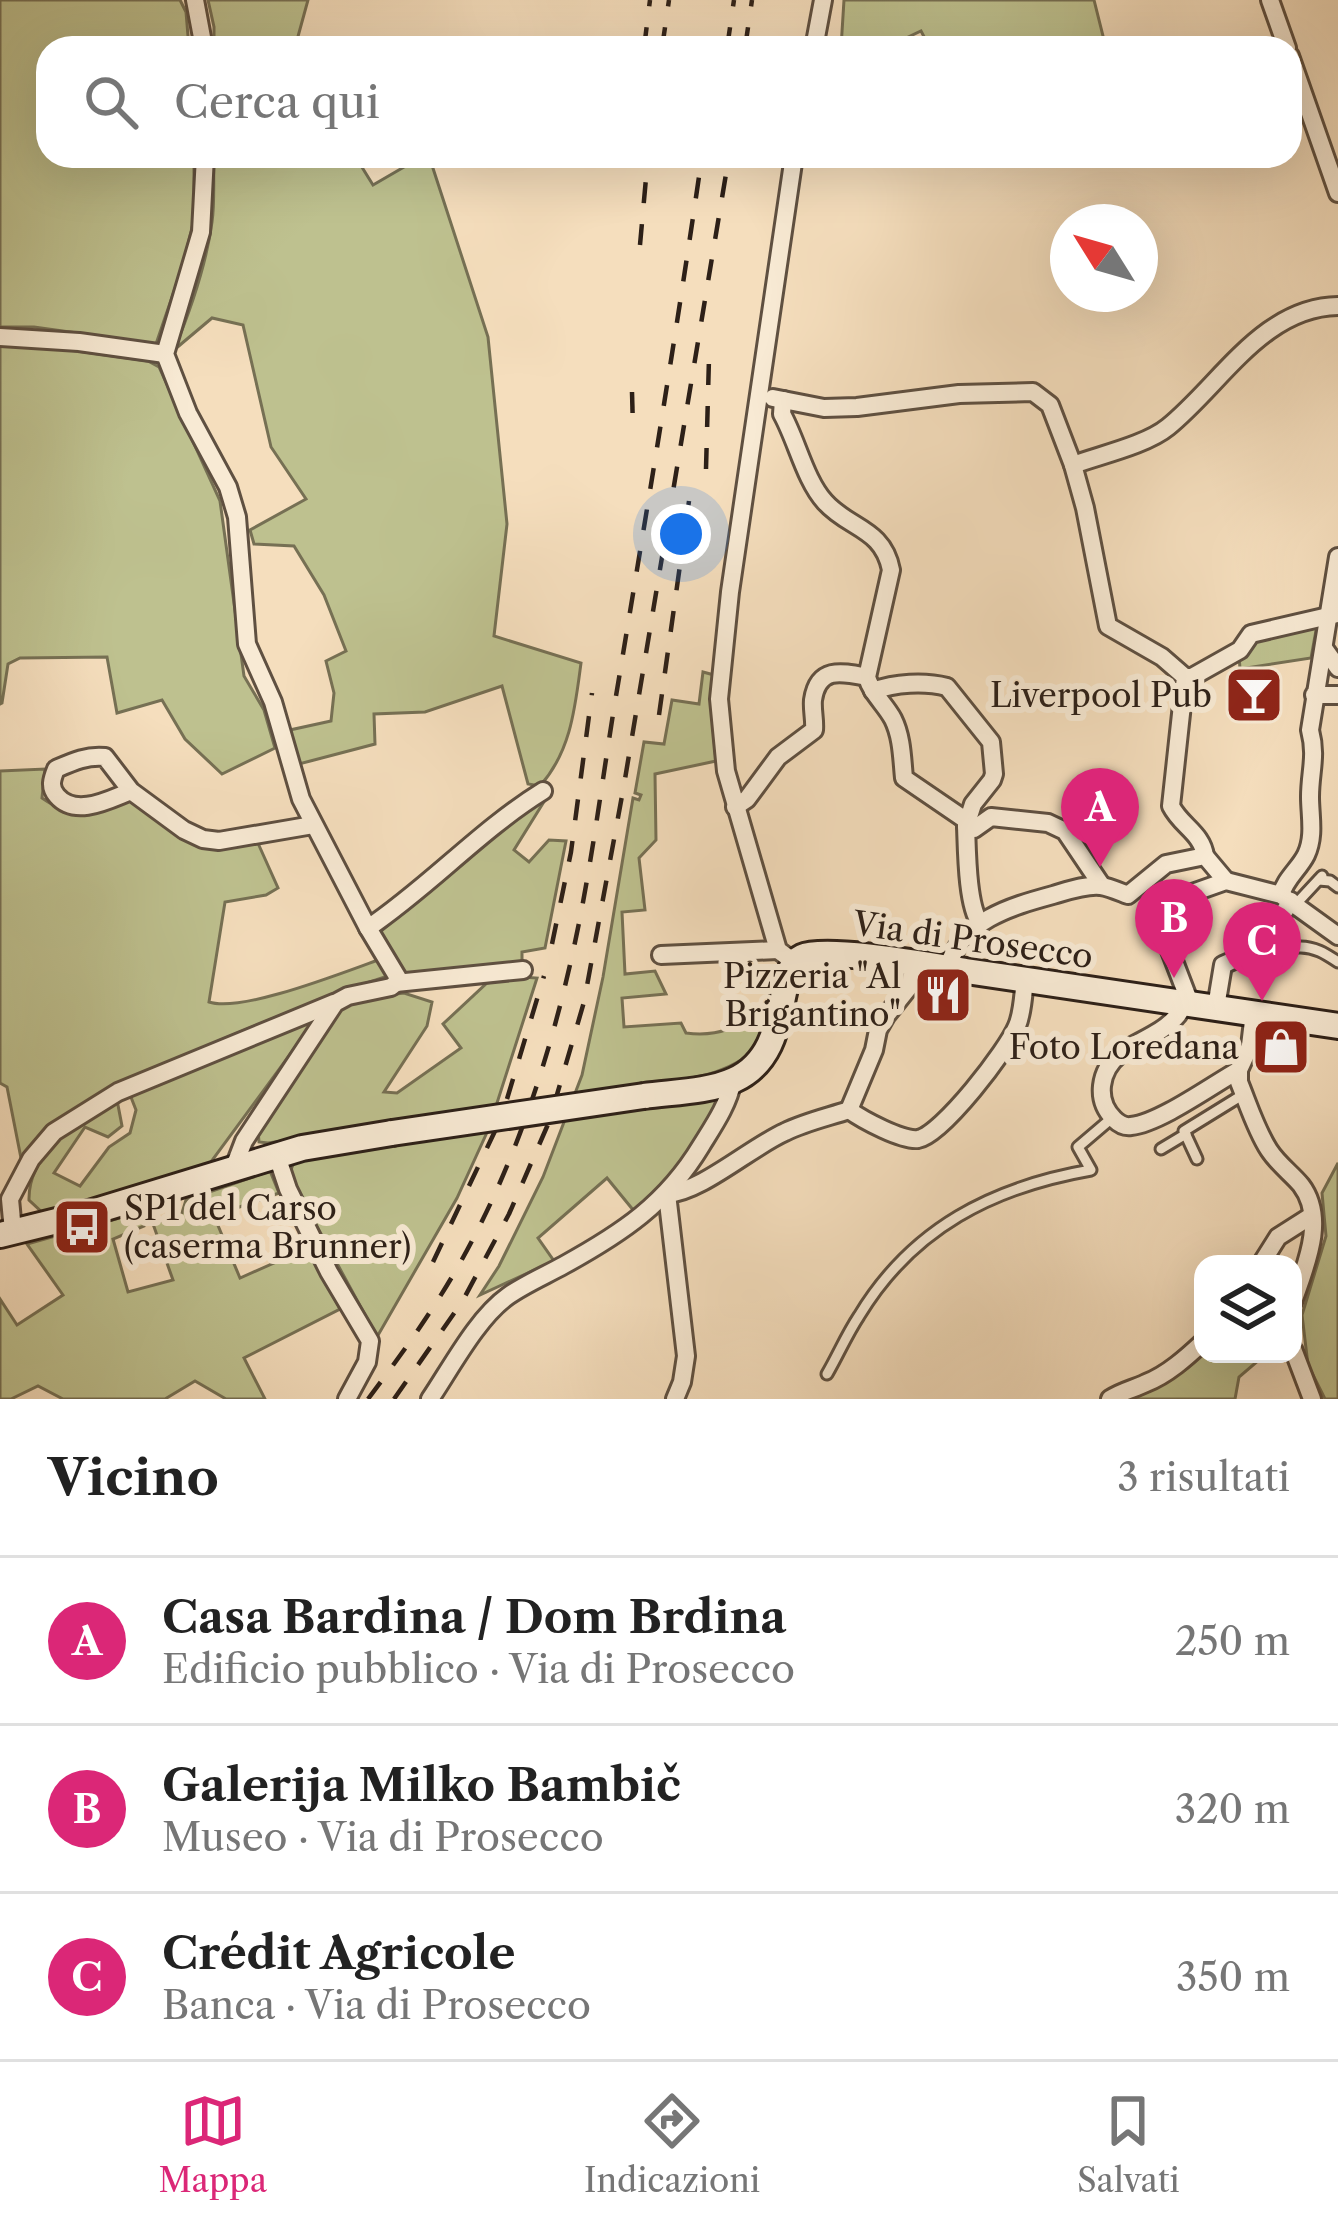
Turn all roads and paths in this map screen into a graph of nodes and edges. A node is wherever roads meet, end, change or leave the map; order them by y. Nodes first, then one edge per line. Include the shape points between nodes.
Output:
1 (196, 0) edge
2 (1270, 0) edge
3 (823, 3) edge
4 (202, 36) edge
5 (816, 36) edge
6 (1282, 36) edge
7 (1302, 91) edge
8 (204, 168) edge
9 (792, 168) edge
10 (1338, 193) edge
11 (1338, 306) edge
12 (0, 338) edge
13 (165, 354) junction
14 (759, 394) junction
15 (783, 400) junction
16 (1073, 464) junction
17 (1338, 557) edge
18 (1334, 615) edge
19 (1324, 648) junction
20 (1338, 668) edge
21 (1185, 677) junction
22 (870, 684) junction
23 (1314, 695) junction
24 (1338, 695) edge
25 (131, 791) dead end
26 (543, 791) dead end
27 (735, 807) junction
28 (966, 823) junction
29 (313, 825) junction
30 (1205, 856) junction
31 (1226, 881) junction
32 (1102, 886) junction
33 (1338, 887) edge
34 (1128, 895) junction
35 (1289, 900) junction
36 (1160, 911) junction
37 (980, 923) junction
38 (368, 928) junction
39 (1338, 936) edge
40 (662, 955) dead end
41 (786, 956) junction
42 (1240, 958) junction
43 (1338, 962) edge
44 (914, 963) junction
45 (946, 968) junction
46 (523, 970) dead end
47 (1025, 979) junction
48 (396, 983) junction
49 (335, 1003) junction
50 (1196, 1004) junction
51 (1254, 1013) junction
52 (1290, 1019) junction
53 (1338, 1026) edge
54 (1250, 1046) junction
55 (1239, 1070) junction
56 (733, 1080) junction
57 (1244, 1094) junction
58 (849, 1110) junction
59 (1112, 1118) junction
60 (1186, 1135) junction
61 (1161, 1150) dead end
62 (277, 1156) junction
63 (1197, 1159) dead end
64 (234, 1167) junction
65 (667, 1195) junction
66 (1311, 1216) junction
67 (7, 1233) edge
68 (1267, 1255) edge
69 (1302, 1276) edge
70 (1194, 1349) edge
71 (1298, 1363) edge
72 (827, 1374) dead end
73 (347, 1399) edge
74 (430, 1399) edge
75 (676, 1399) edge
76 (1110, 1399) edge
77 (1312, 1399) edge

1 - 4 street
2 - 6 street
3 - 5 street
7 - 10 street
8 - 13 street via 201,232
9 - 14 street
11 - 16 street via 1276,324 1164,431
12 - 13 street
13 - 29 street via 229,487 247,644
14 - 15 street
14 - 27 street via 720,670 721,742
15 - 16 street via 857,407 1033,392 1050,405
15 - 22 street via 819,495 889,559
16 - 21 street via 1108,626
17 - 18 street
18 - 19 street
18 - 21 street via 1251,634 1240,650
19 - 20 street
19 - 23 street
21 - 30 street via 1171,806
22 - 27 street via 837,671 822,680 814,730
22 - 28 street via 898,732 904,778
22 - 28 street via 947,687 992,742 994,774
23 - 24 street
23 - 35 street via 1310,847 1282,887
25 - 29 street via 202,839
26 - 38 street
27 - 41 street
28 - 32 street via 974,829 991,817 1055,825
28 - 37 street
29 - 38 street
30 - 31 street
30 - 34 street via 1166,864
31 - 35 street
31 - 36 street
32 - 34 street
32 - 37 street via 1007,908
33 - 35 lane via 1320,878
34 - 36 street
35 - 39 street
35 - 42 street
36 - 50 street
37 - 45 street
38 - 48 street
40 - 41 street
41 - 44 main road, Via di Prosecco
41 - 56 main road via 778,1030
42 - 43 lane via 1255,964 1293,947
42 - 50 street via 1223,965
44 - 45 main road, Via di Prosecco
44 - 58 street
45 - 47 main road, Via di Prosecco
46 - 48 street
47 - 50 main road, Via di Prosecco
47 - 58 street via 1017,1029 937,1130 913,1140
48 - 49 street
49 - 64 street
49 - 67 street via 79,1114 31,1159 10,1198
50 - 51 main road, Via di Prosecco
50 - 59 street via 1109,1067 1101,1094
51 - 52 main road, Via di Prosecco
51 - 54 street
52 - 53 main road, Via di Prosecco
52 - 54 street
54 - 55 street
55 - 57 street
55 - 59 street via 1151,1119 1131,1126
56 - 62 main road, bridge
56 - 65 street via 718,1120
57 - 60 lane
57 - 66 street via 1267,1147 1306,1194
58 - 65 street via 785,1132
59 - 72 lane via 1078,1147 1091,1170 1023,1185 934,1232 867,1303
60 - 61 lane
60 - 63 lane
62 - 64 main road
62 - 73 street via 370,1341
64 - 67 main road
65 - 74 street via 609,1240 507,1297
65 - 75 street via 686,1356
66 - 68 street via 1278,1237
66 - 69 street
70 - 76 street
71 - 77 street

